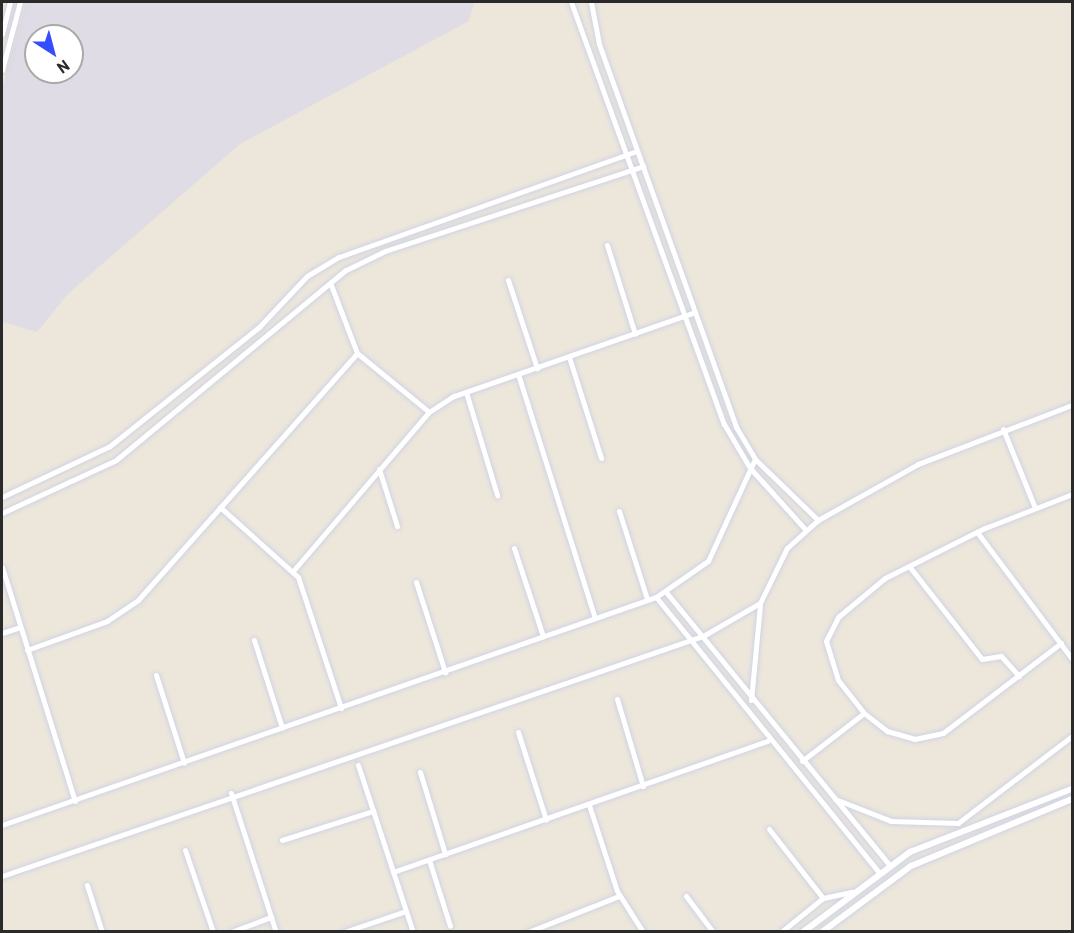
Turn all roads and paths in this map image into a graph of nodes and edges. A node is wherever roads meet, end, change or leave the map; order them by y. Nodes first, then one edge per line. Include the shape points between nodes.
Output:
1 (10, 2) edge
2 (20, 2) edge
3 (571, 2) edge
4 (591, 2) edge
5 (2, 34) edge
6 (599, 44) junction
7 (589, 48) junction
8 (2, 70) edge
9 (638, 151) junction
10 (628, 154) junction
11 (643, 166) junction
12 (632, 170) junction
13 (607, 245) dead end
14 (508, 280) dead end
15 (331, 285) junction
16 (695, 312) junction
17 (684, 316) junction
18 (635, 334) junction
19 (357, 353) junction
20 (569, 357) junction
21 (537, 368) junction
22 (518, 374) junction
23 (466, 392) junction
24 (1072, 405) edge
25 (429, 412) junction
26 (1003, 429) junction
27 (601, 458) dead end
28 (755, 459) junction
29 (750, 468) junction
30 (379, 469) junction
31 (1072, 494) edge
32 (497, 495) dead end
33 (2, 497) edge
34 (220, 507) junction
35 (1035, 508) junction
36 (619, 511) dead end
37 (2, 513) edge
38 (818, 520) junction
39 (397, 526) dead end
40 (805, 529) junction
41 (977, 532) junction
42 (514, 548) dead end
43 (909, 566) junction
44 (2, 567) edge
45 (293, 571) junction
46 (416, 582) dead end
47 (666, 592) junction
48 (656, 597) junction
49 (647, 599) junction
50 (760, 603) junction
51 (595, 618) junction
52 (20, 627) junction
53 (2, 633) edge
54 (543, 636) junction
55 (703, 636) junction
56 (692, 639) junction
57 (254, 640) dead end
58 (1061, 643) junction
59 (27, 650) junction
60 (1072, 659) edge
61 (445, 672) junction
62 (156, 675) dead end
63 (1019, 676) junction
64 (617, 699) dead end
65 (751, 700) junction
66 (341, 708) junction
67 (864, 713) junction
68 (282, 728) junction
69 (518, 732) dead end
70 (1072, 736) edge
71 (768, 741) junction
72 (802, 761) junction
73 (184, 763) junction
74 (357, 765) dead end
75 (420, 772) dead end
76 (643, 786) junction
77 (1072, 789) edge
78 (231, 793) junction
79 (834, 798) junction
80 (1072, 799) edge
81 (75, 801) junction
82 (589, 805) junction
83 (373, 811) junction
84 (546, 820) junction
85 (958, 823) junction
86 (2, 825) edge
87 (769, 829) dead end
88 (961, 832) junction
89 (282, 840) dead end
90 (186, 850) dead end
91 (446, 854) junction
92 (429, 860) junction
93 (891, 864) junction
94 (393, 872) junction
95 (879, 872) junction
96 (899, 873) junction
97 (2, 876) edge
98 (87, 885) dead end
99 (852, 892) junction
100 (619, 896) junction
101 (686, 896) dead end
102 (823, 898) junction
103 (406, 911) junction
104 (271, 917) junction
105 (450, 927) dead end
106 (102, 932) edge
107 (213, 932) edge
108 (231, 932) edge
109 (276, 932) edge
110 (344, 932) edge
111 (413, 932) edge
112 (528, 932) edge
113 (643, 932) edge
114 (713, 932) edge
115 (781, 932) edge
116 (803, 932) edge
117 (822, 932) edge

1 - 5 street
2 - 8 street
3 - 7 street
4 - 6 street
6 - 7 street
6 - 9 street
7 - 10 street
9 - 10 street
9 - 11 street
10 - 12 street
10 - 33 street via 339,257 307,276 259,327 110,446
11 - 12 street
11 - 16 street
12 - 15 street via 385,251 346,270
12 - 17 street
13 - 18 street
14 - 21 street
15 - 19 street
15 - 37 street via 116,460
16 - 17 street
16 - 28 street via 736,427
17 - 18 street
17 - 29 street via 724,424
18 - 20 street
19 - 25 street
19 - 34 street
20 - 21 street
20 - 27 street
21 - 22 street
22 - 23 street
22 - 51 street
23 - 25 street
23 - 32 street
24 - 26 street
25 - 30 street
26 - 35 street
26 - 38 street via 918,464
28 - 29 street
28 - 38 street
29 - 40 street
29 - 47 street via 719,545 694,574
30 - 39 street
30 - 45 street
31 - 35 street
34 - 45 street
34 - 59 street via 123,612
35 - 41 street
36 - 49 street
38 - 40 street
40 - 50 street via 788,548
41 - 43 street
41 - 58 street
42 - 54 street
43 - 63 street via 982,660 1001,656
43 - 67 street via 875,585 827,632 838,680
44 - 52 street
45 - 66 street
46 - 61 street
47 - 48 street
47 - 55 street
48 - 49 street
48 - 56 street
49 - 51 street
50 - 55 street
50 - 65 street
51 - 54 street
52 - 53 street
52 - 59 street
54 - 61 street
55 - 56 street
55 - 65 street
56 - 71 street
56 - 78 street
57 - 68 street
58 - 60 street
58 - 63 street
59 - 81 street
61 - 66 street
62 - 73 street
63 - 67 street via 943,733 925,739 886,731
64 - 76 street
65 - 72 street
66 - 68 street
67 - 72 street
68 - 73 street
69 - 84 street
70 - 85 street
71 - 76 street
71 - 95 street
72 - 79 street
73 - 81 street
74 - 83 street
75 - 91 street
76 - 82 street
77 - 88 street
78 - 97 street
78 - 104 street
79 - 85 street via 891,821
79 - 93 street
80 - 96 street
81 - 86 street
82 - 84 street
82 - 100 street
83 - 89 street
83 - 94 street
84 - 91 street
85 - 88 street
87 - 102 street
88 - 93 street
90 - 107 street
91 - 92 street
92 - 94 street
92 - 105 street
93 - 95 street
93 - 96 street
94 - 103 street
95 - 99 street
96 - 117 street
98 - 106 street
99 - 102 street
99 - 116 street
100 - 112 street
100 - 113 street
101 - 114 street
102 - 115 street
103 - 110 street
103 - 111 street
104 - 108 street
104 - 109 street

